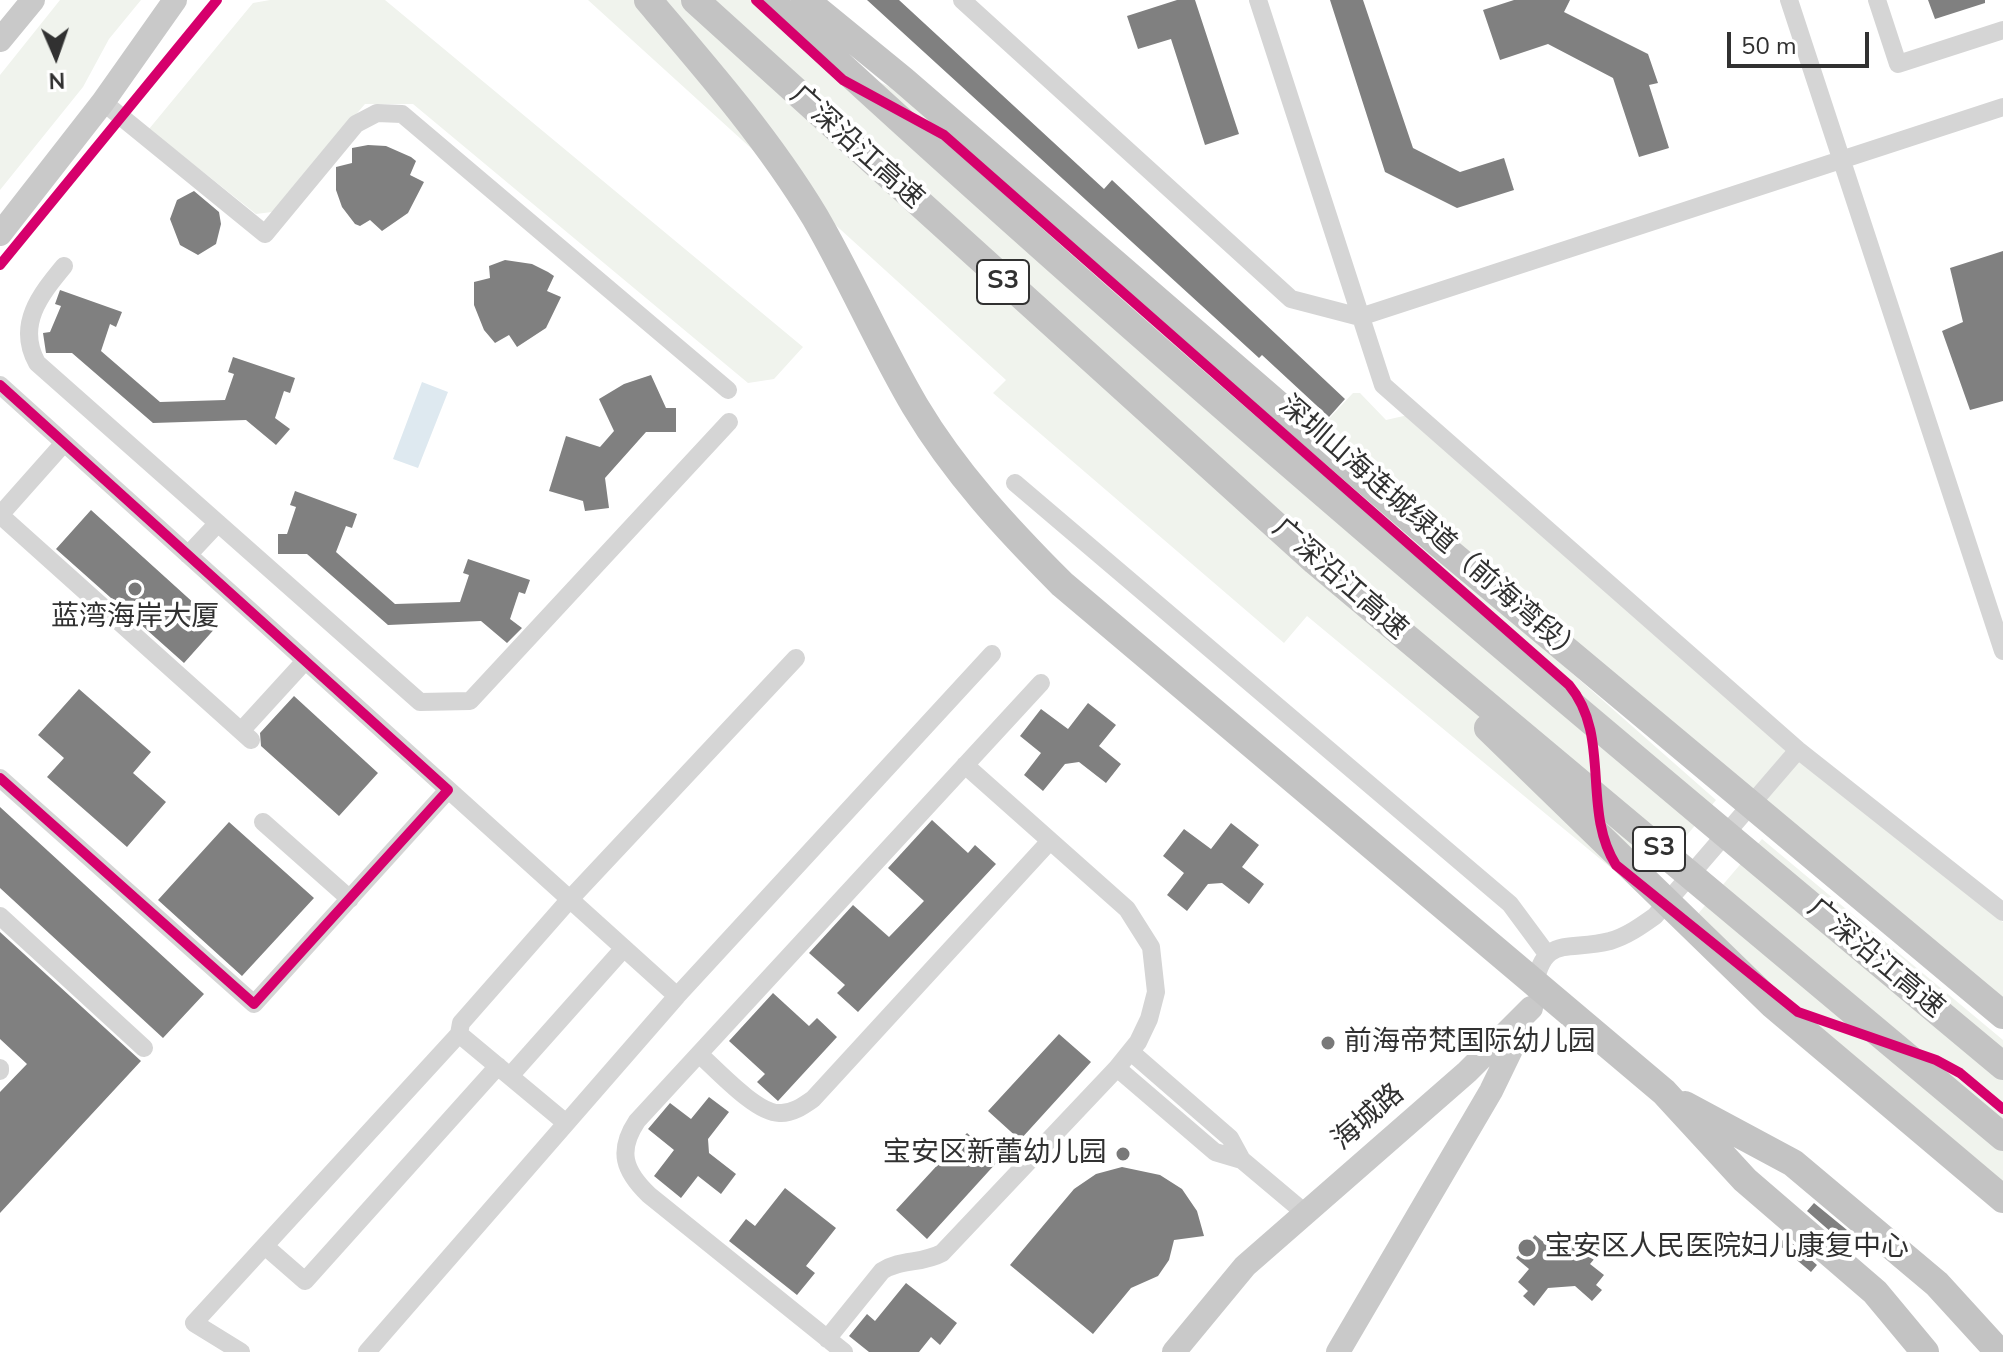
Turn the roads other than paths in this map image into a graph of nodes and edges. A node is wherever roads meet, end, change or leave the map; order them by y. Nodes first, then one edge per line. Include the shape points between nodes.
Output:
1 (33, 0) edge
2 (175, 0) edge
3 (648, 0) edge
4 (695, 0) edge
5 (770, 0) edge
6 (805, 0) edge
7 (962, 0) edge
8 (1258, 0) edge
9 (1789, 0) edge
10 (1877, 0) edge
11 (2003, 30) edge
12 (0, 40) edge
13 (103, 102) junction
14 (2003, 107) edge
15 (1841, 159) junction
16 (0, 234) edge
17 (64, 266) dead end
18 (1360, 317) junction
19 (0, 385) edge
20 (728, 390) dead end
21 (729, 422) dead end
22 (64, 443) junction
23 (1015, 483) dead end
24 (218, 523) junction
25 (188, 555) junction
26 (1315, 561) junction
27 (2003, 651) edge
28 (992, 654) dead end
29 (796, 658) dead end
30 (305, 661) junction
31 (1041, 683) dead end
32 (1798, 750) junction
33 (965, 765) junction
34 (0, 778) edge
35 (448, 790) junction
36 (263, 822) dead end
37 (1050, 841) junction
38 (350, 899) junction
39 (570, 899) junction
40 (2003, 912) edge
41 (0, 916) edge
42 (624, 948) junction
43 (1547, 954) junction
44 (677, 996) junction
45 (1531, 1008) junction
46 (2003, 1015) edge
47 (459, 1034) junction
48 (144, 1048) dead end
49 (1131, 1052) junction
50 (699, 1054) junction
51 (2003, 1066) edge
52 (1117, 1068) junction
53 (504, 1071) junction
54 (1664, 1092) junction
55 (566, 1123) junction
56 (2003, 1137) edge
57 (1242, 1160) junction
58 (2003, 1199) edge
59 (1305, 1213) junction
60 (266, 1247) junction
61 (827, 1339) junction
62 (241, 1352) edge
63 (367, 1352) edge
64 (844, 1352) edge
65 (1174, 1352) edge
66 (1338, 1352) edge
67 (1925, 1352) edge
68 (1999, 1352) edge

1 - 12 main road
2 - 13 main road
3 - 54 highway via 786,174 822,230 915,406 992,513 1062,584
4 - 26 highway, 广深沿江高速 / S3
5 - 51 highway, 广深沿江高速 / S3 via 1235,415
6 - 46 highway via 1438,543
7 - 18 street via 1291,299
8 - 18 street
9 - 15 street
10 - 11 street via 1898,64
13 - 16 main road
13 - 20 street via 265,234 356,124 377,113 402,114
14 - 15 street
15 - 18 street
15 - 27 street
17 - 24 street via 43,291 29,322 30,351 37,363
18 - 32 street via 1383,385
19 - 22 street
21 - 24 street via 470,701 420,702
22 - 25 street
22 - 30 street via 0,515 246,735
23 - 43 street via 1510,904
24 - 25 street
25 - 30 street
26 - 56 highway, 广深沿江高速 / S3
26 - 58 highway via 1772,1004
28 - 44 street
29 - 39 street
30 - 35 street
31 - 33 street
32 - 40 street
32 - 43 street via 1655,916 1607,942 1562,946
33 - 37 street
33 - 50 street
34 - 38 street via 254,1004
35 - 38 street
35 - 39 street
36 - 38 street
37 - 49 street via 1127,909 1151,947 1156,992
37 - 50 street via 813,1099 797,1110 779,1114 762,1109
39 - 42 street
39 - 47 street via 461,1023
41 - 48 street
42 - 44 street
42 - 53 street
43 - 45 street via 1538,967
44 - 55 street
45 - 59 main road, 海城路 via 1467,1072
45 - 66 main road via 1491,1091
47 - 53 street
47 - 60 street
49 - 52 street
49 - 57 street via 1230,1138
50 - 61 street via 630,1132 624,1146 627,1169 649,1195
52 - 57 street via 1215,1152
52 - 61 street via 942,1253 882,1271
53 - 55 street
53 - 60 street via 305,1281
54 - 67 highway via 1745,1180 1875,1292
54 - 68 highway via 1793,1163 1937,1284
55 - 63 street
57 - 59 street
59 - 65 main road, 海城路 via 1245,1266
60 - 62 street via 194,1323
61 - 64 street

